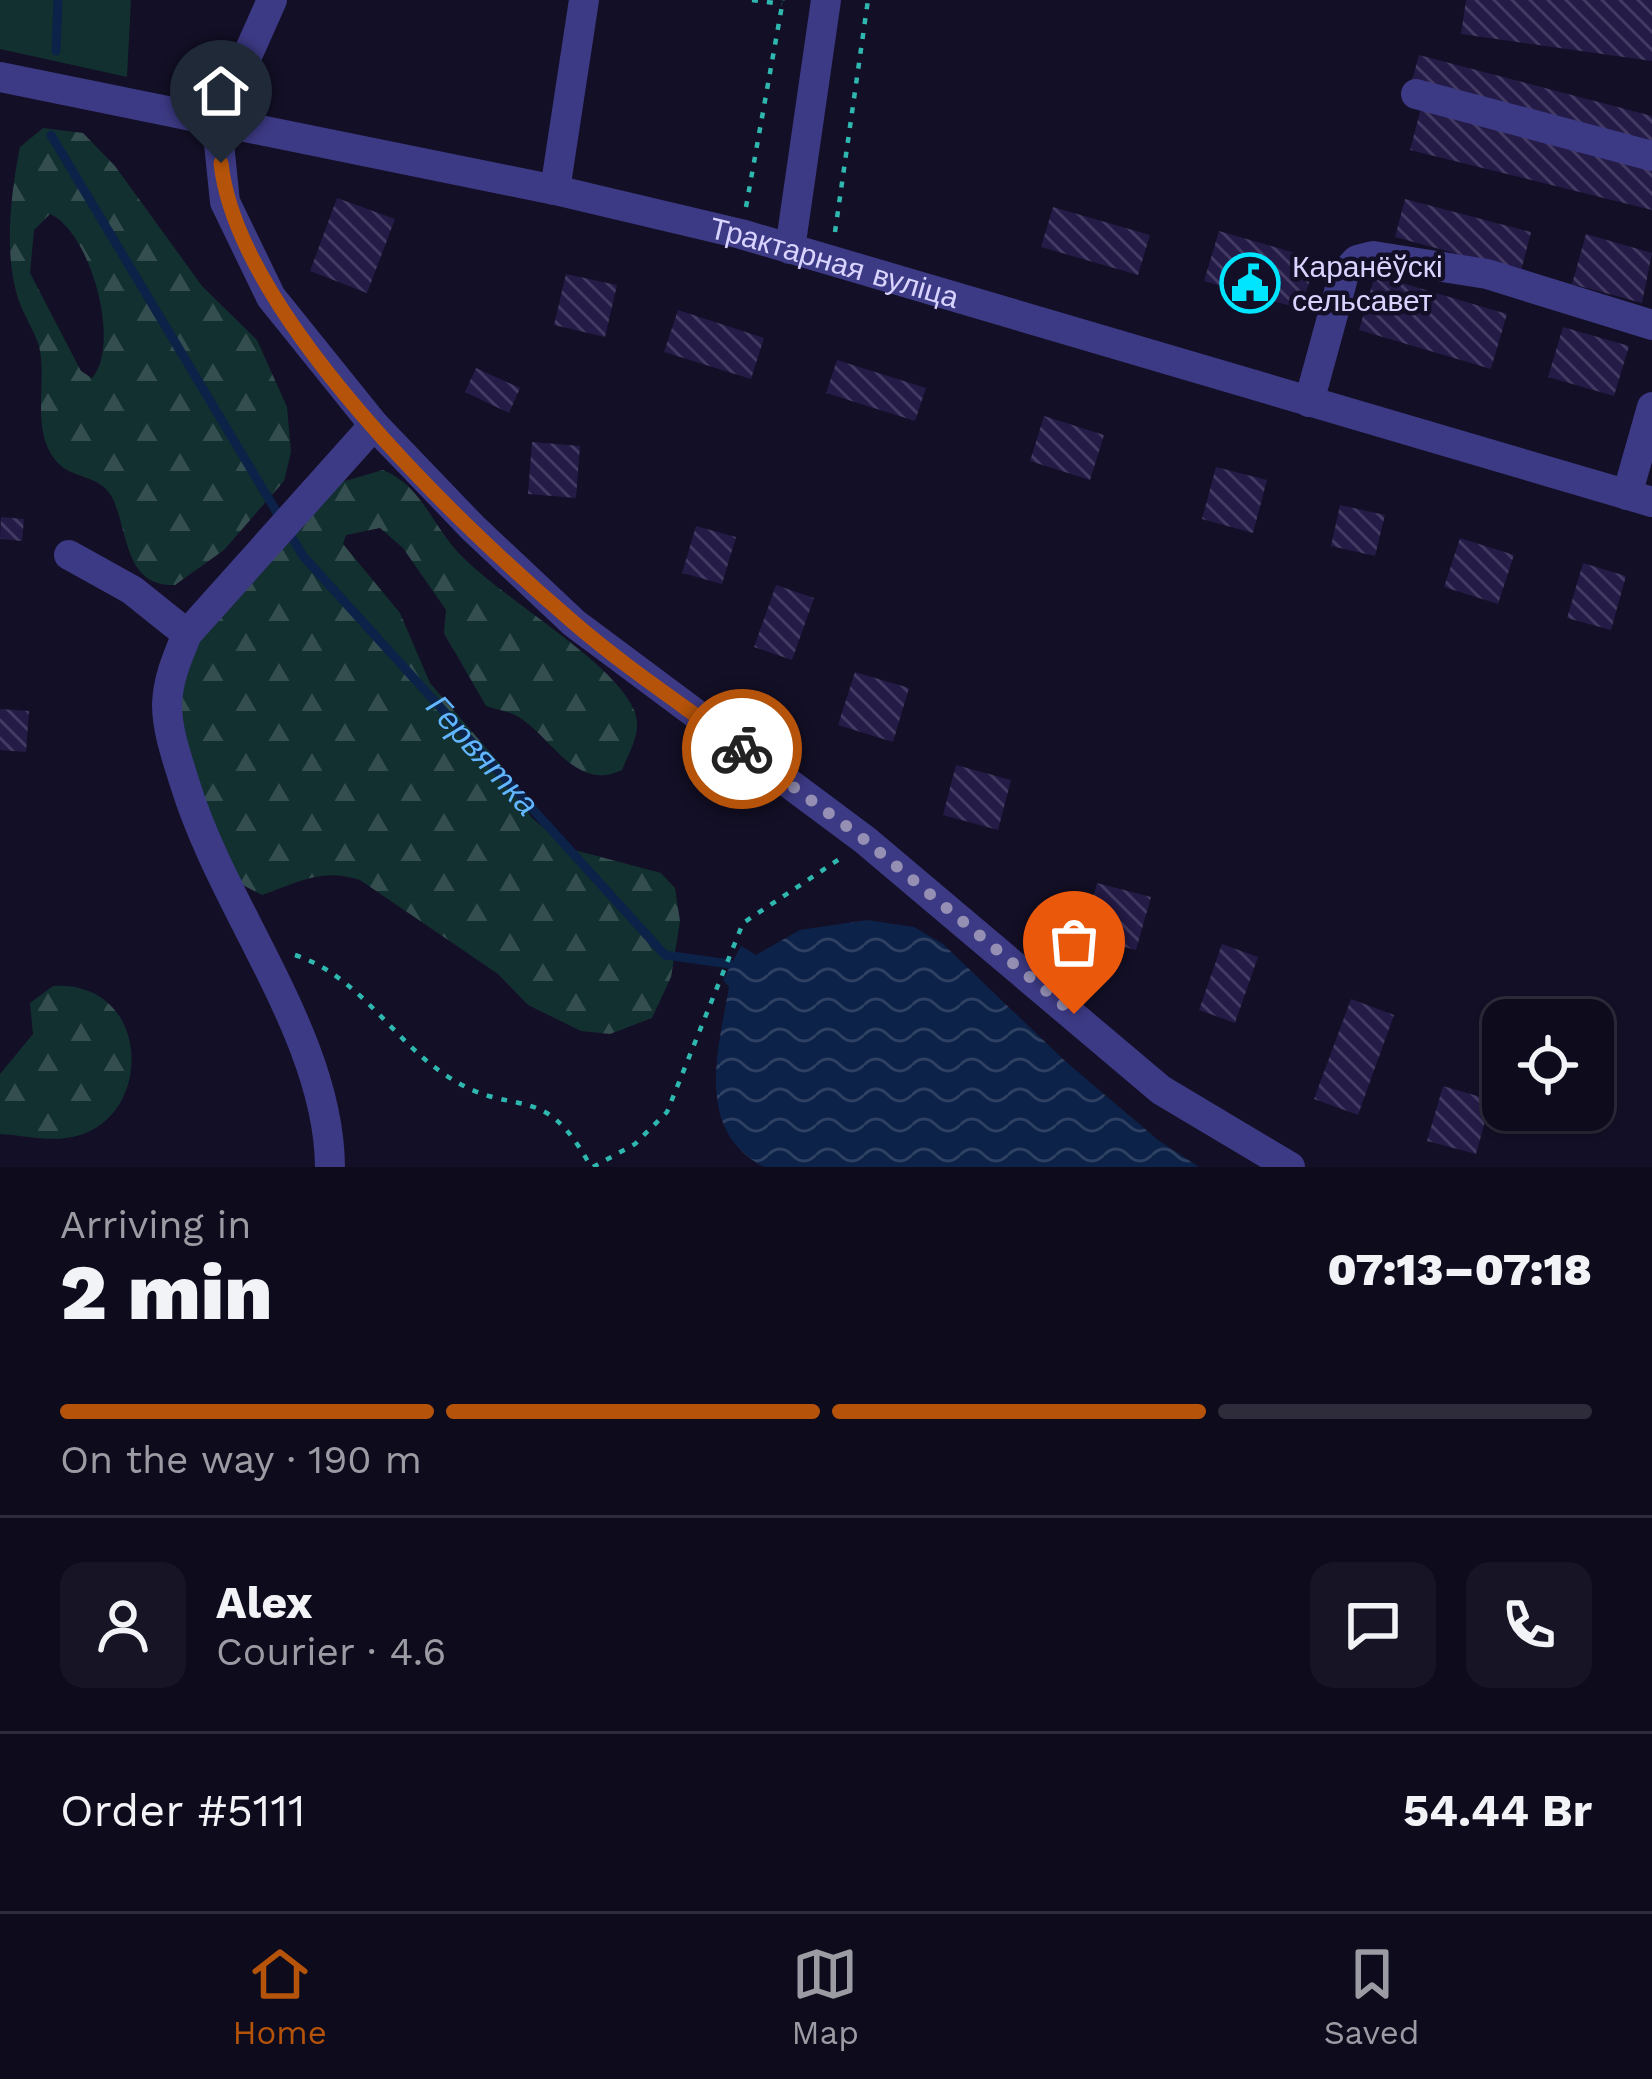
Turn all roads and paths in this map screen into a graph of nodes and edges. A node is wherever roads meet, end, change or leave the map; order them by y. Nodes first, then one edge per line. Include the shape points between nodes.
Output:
1 (272, 0) edge
2 (584, 0) edge
3 (752, 0) edge
4 (826, 0) edge
5 (868, 0) edge
6 (783, 2) edge
7 (0, 77) edge
8 (1416, 94) dead end
9 (217, 124) junction
10 (1652, 156) edge
11 (555, 190) junction
12 (741, 234) junction
13 (790, 249) junction
14 (831, 261) junction
15 (1652, 326) edge
16 (1309, 402) junction
17 (1652, 407) edge
18 (374, 425) junction
19 (1640, 498) edge
20 (69, 555) dead end
21 (188, 634) junction
22 (865, 840) junction
23 (255, 943) junction
24 (329, 1128) junction
25 (330, 1167) edge
26 (353, 1167) edge
27 (592, 1167) edge
28 (1291, 1167) edge

1 - 9 street
2 - 11 street
3 - 6 path
4 - 13 street
5 - 14 path
6 - 12 path
7 - 9 street, Трактарная вуліца
8 - 10 street
9 - 11 street, Трактарная вуліца
9 - 18 street via 225,202 271,297
11 - 12 street, Трактарная вуліца
12 - 13 street, Трактарная вуліца
13 - 14 street, Трактарная вуліца
14 - 16 street, Трактарная вуліца
15 - 16 street via 1487,274 1373,256 1344,274
16 - 19 street, Трактарная вуліца
17 - 19 street
18 - 21 street
18 - 22 street via 574,623
20 - 21 street
21 - 23 street via 167,703 171,736 223,886
22 - 27 path via 743,923 667,1112 635,1144
22 - 28 street via 1161,1090
23 - 24 street
23 - 27 path via 308,959 370,1000 398,1037 483,1098 555,1114
24 - 25 street
24 - 26 street

